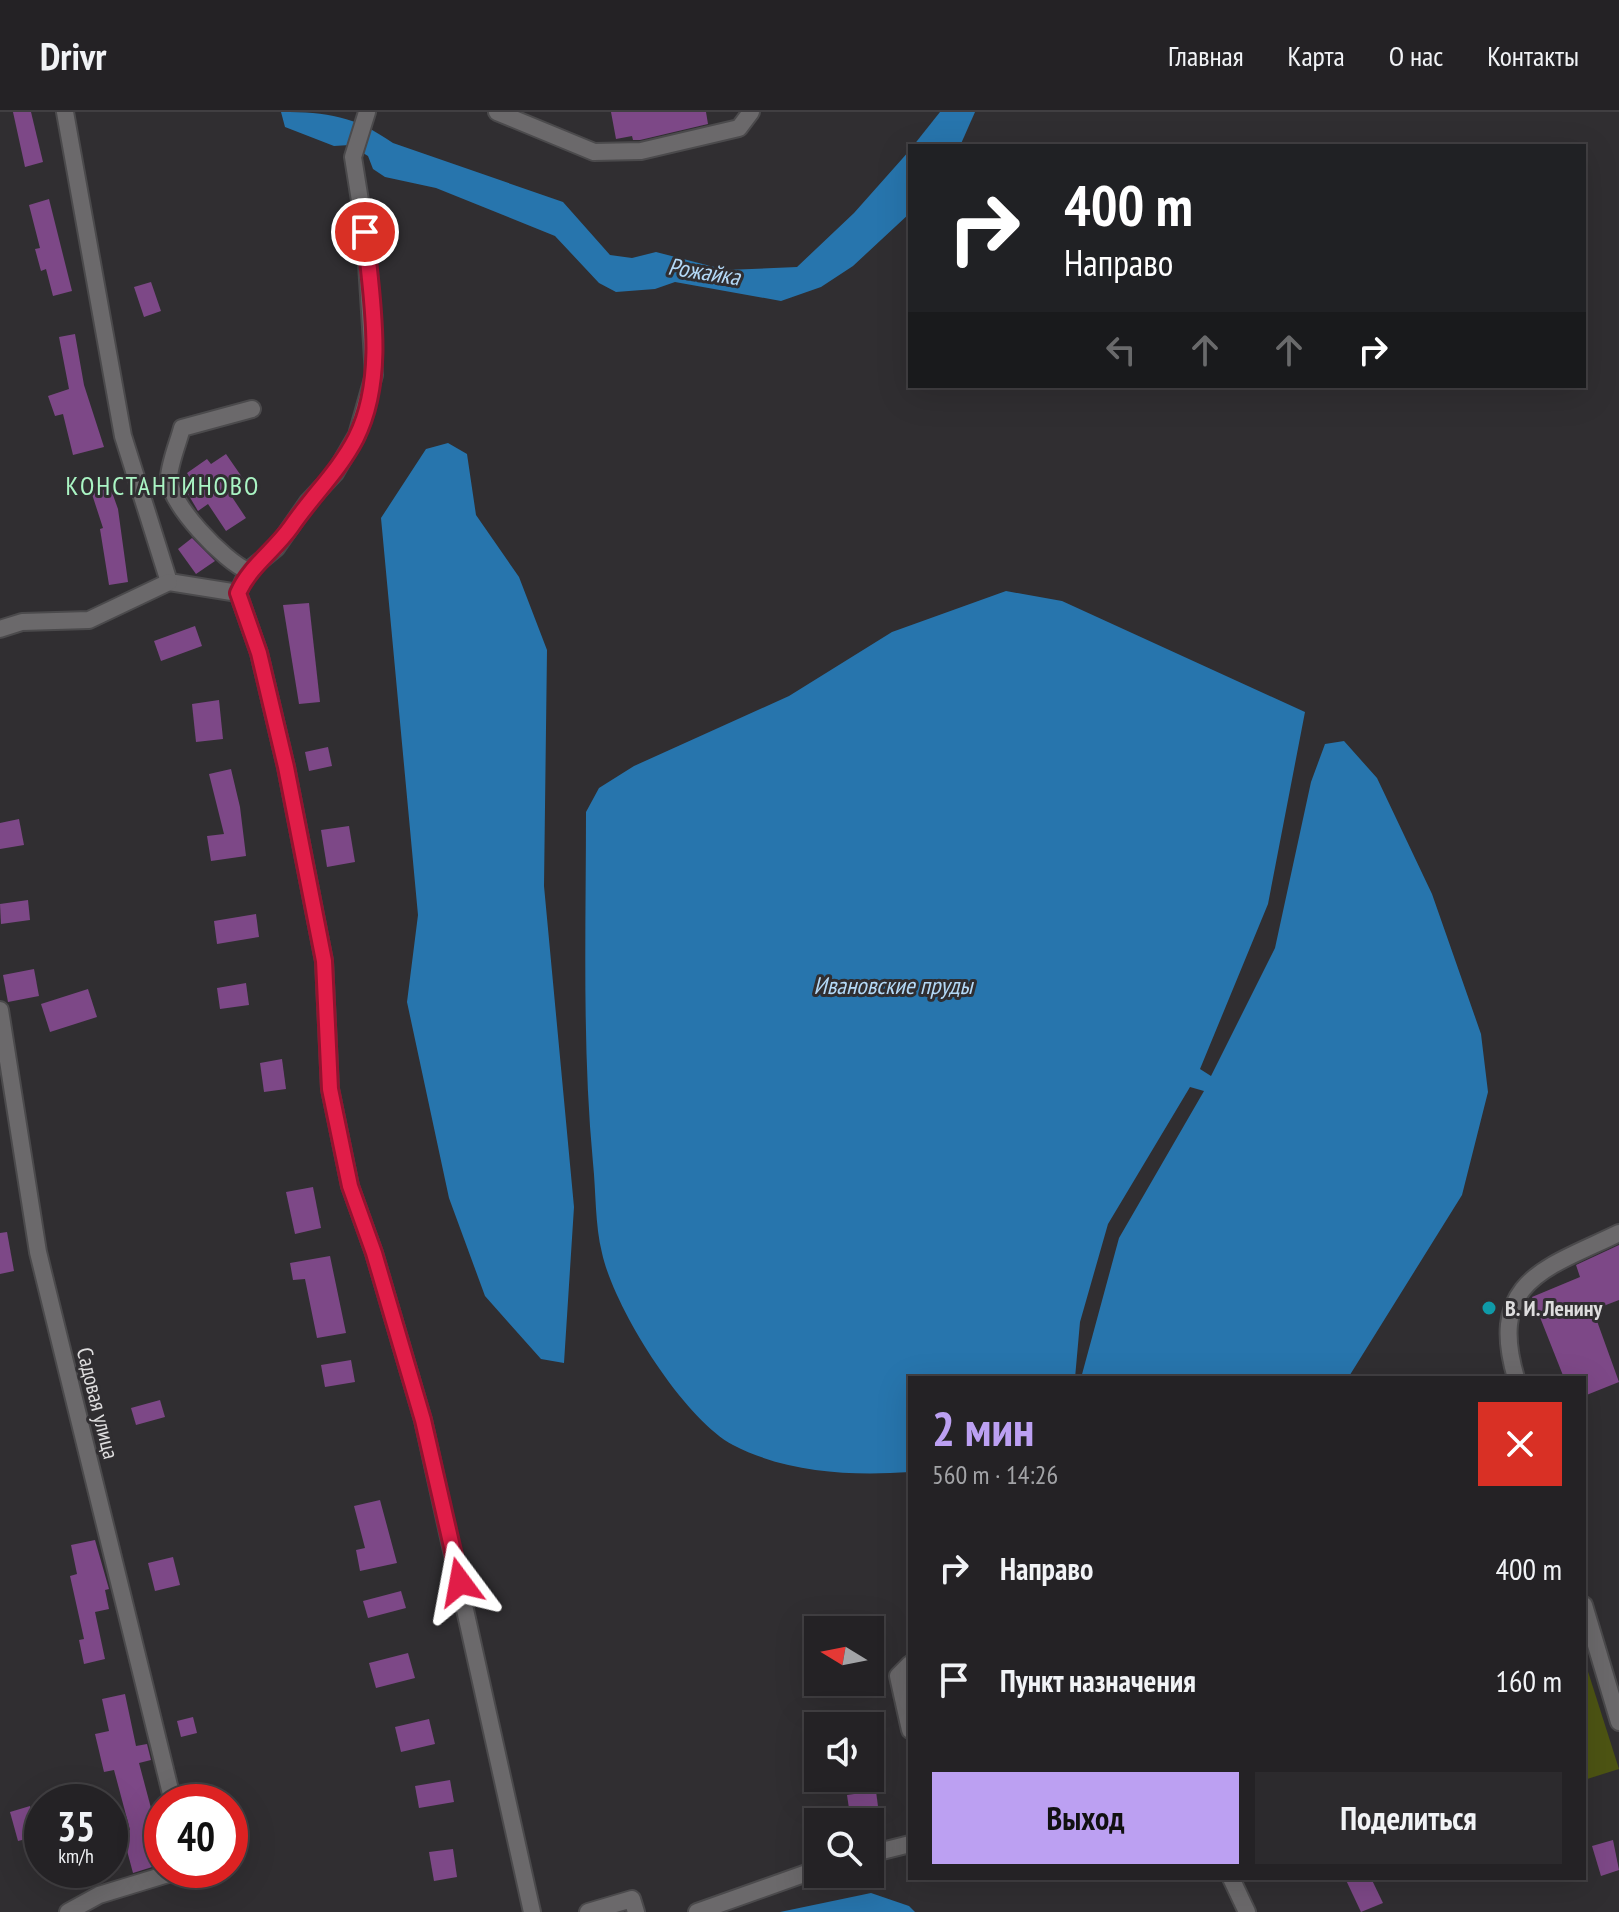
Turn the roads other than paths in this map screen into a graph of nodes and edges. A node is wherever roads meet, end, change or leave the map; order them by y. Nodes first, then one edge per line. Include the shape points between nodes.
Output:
1 (65, 112) edge
2 (497, 112) edge
3 (751, 112) edge
4 (366, 115) edge
5 (252, 409) dead end
6 (248, 571) junction
7 (169, 582) junction
8 (238, 593) junction
9 (0, 629) edge
10 (0, 1010) edge
11 (1619, 1233) edge
12 (1516, 1376) edge
13 (1586, 1612) edge
14 (908, 1666) edge
15 (908, 1721) edge
16 (1619, 1722) edge
17 (169, 1784) edge
18 (908, 1844) edge
19 (884, 1850) edge
20 (804, 1874) edge
21 (1232, 1880) edge
22 (144, 1881) edge
23 (68, 1912) edge
24 (532, 1912) edge
25 (588, 1912) edge
26 (636, 1912) edge
27 (697, 1912) edge
28 (1247, 1912) edge

1 - 7 street via 123,436
2 - 3 street via 594,152 641,151 739,128
4 - 6 street via 353,157 365,232 374,375 357,435 335,473 276,548
5 - 6 street via 182,428 169,479 180,506 231,564
6 - 8 street
7 - 8 street
7 - 9 street via 89,620 22,622
8 - 24 street via 259,653 286,767 324,961 330,1089 350,1186 423,1420
10 - 17 street, Садовая улица via 38,1252
11 - 12 street via 1533,1275 1512,1305 1509,1333
13 - 16 street
14 - 15 street via 898,1676
18 - 19 street
20 - 27 street
21 - 28 street
22 - 23 street via 99,1895
25 - 26 street via 632,1899

